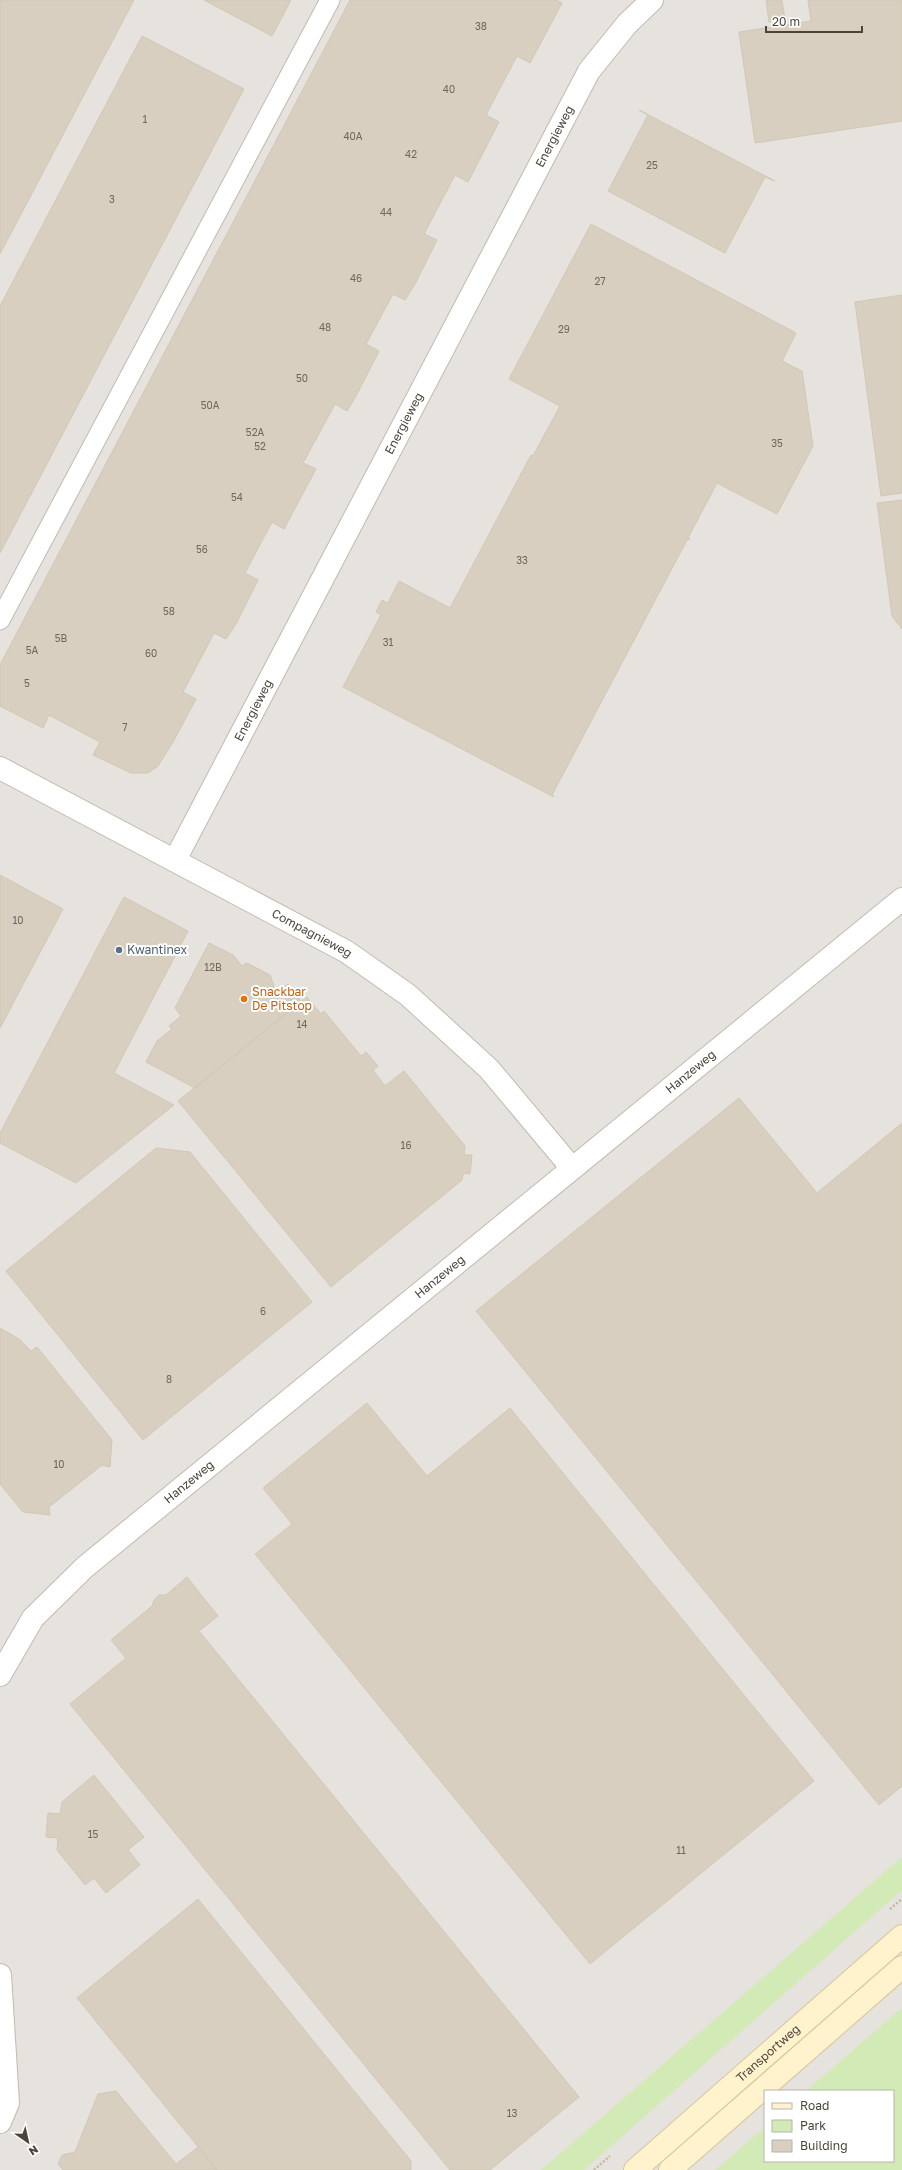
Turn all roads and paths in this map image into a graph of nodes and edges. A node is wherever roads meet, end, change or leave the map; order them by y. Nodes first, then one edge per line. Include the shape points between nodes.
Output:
1 (330, 0) edge
2 (652, 0) edge
3 (0, 620) edge
4 (0, 768) edge
5 (175, 860) junction
6 (902, 899) edge
7 (572, 1167) junction
8 (0, 1675) edge
9 (902, 1936) edge
10 (902, 1967) edge
11 (0, 1975) edge
12 (0, 2122) edge
13 (635, 2170) edge
14 (670, 2170) edge

1 - 3 lane
2 - 5 street, Energieweg via 627,24 589,71
4 - 5 street, Compagnieweg
5 - 7 street, Compagnieweg via 347,952 408,995 489,1069
6 - 7 street, Hanzeweg
7 - 8 street, Hanzeweg via 85,1567 33,1618
9 - 13 street, Transportweg
10 - 14 street, Transportweg
11 - 12 street via 8,2104

